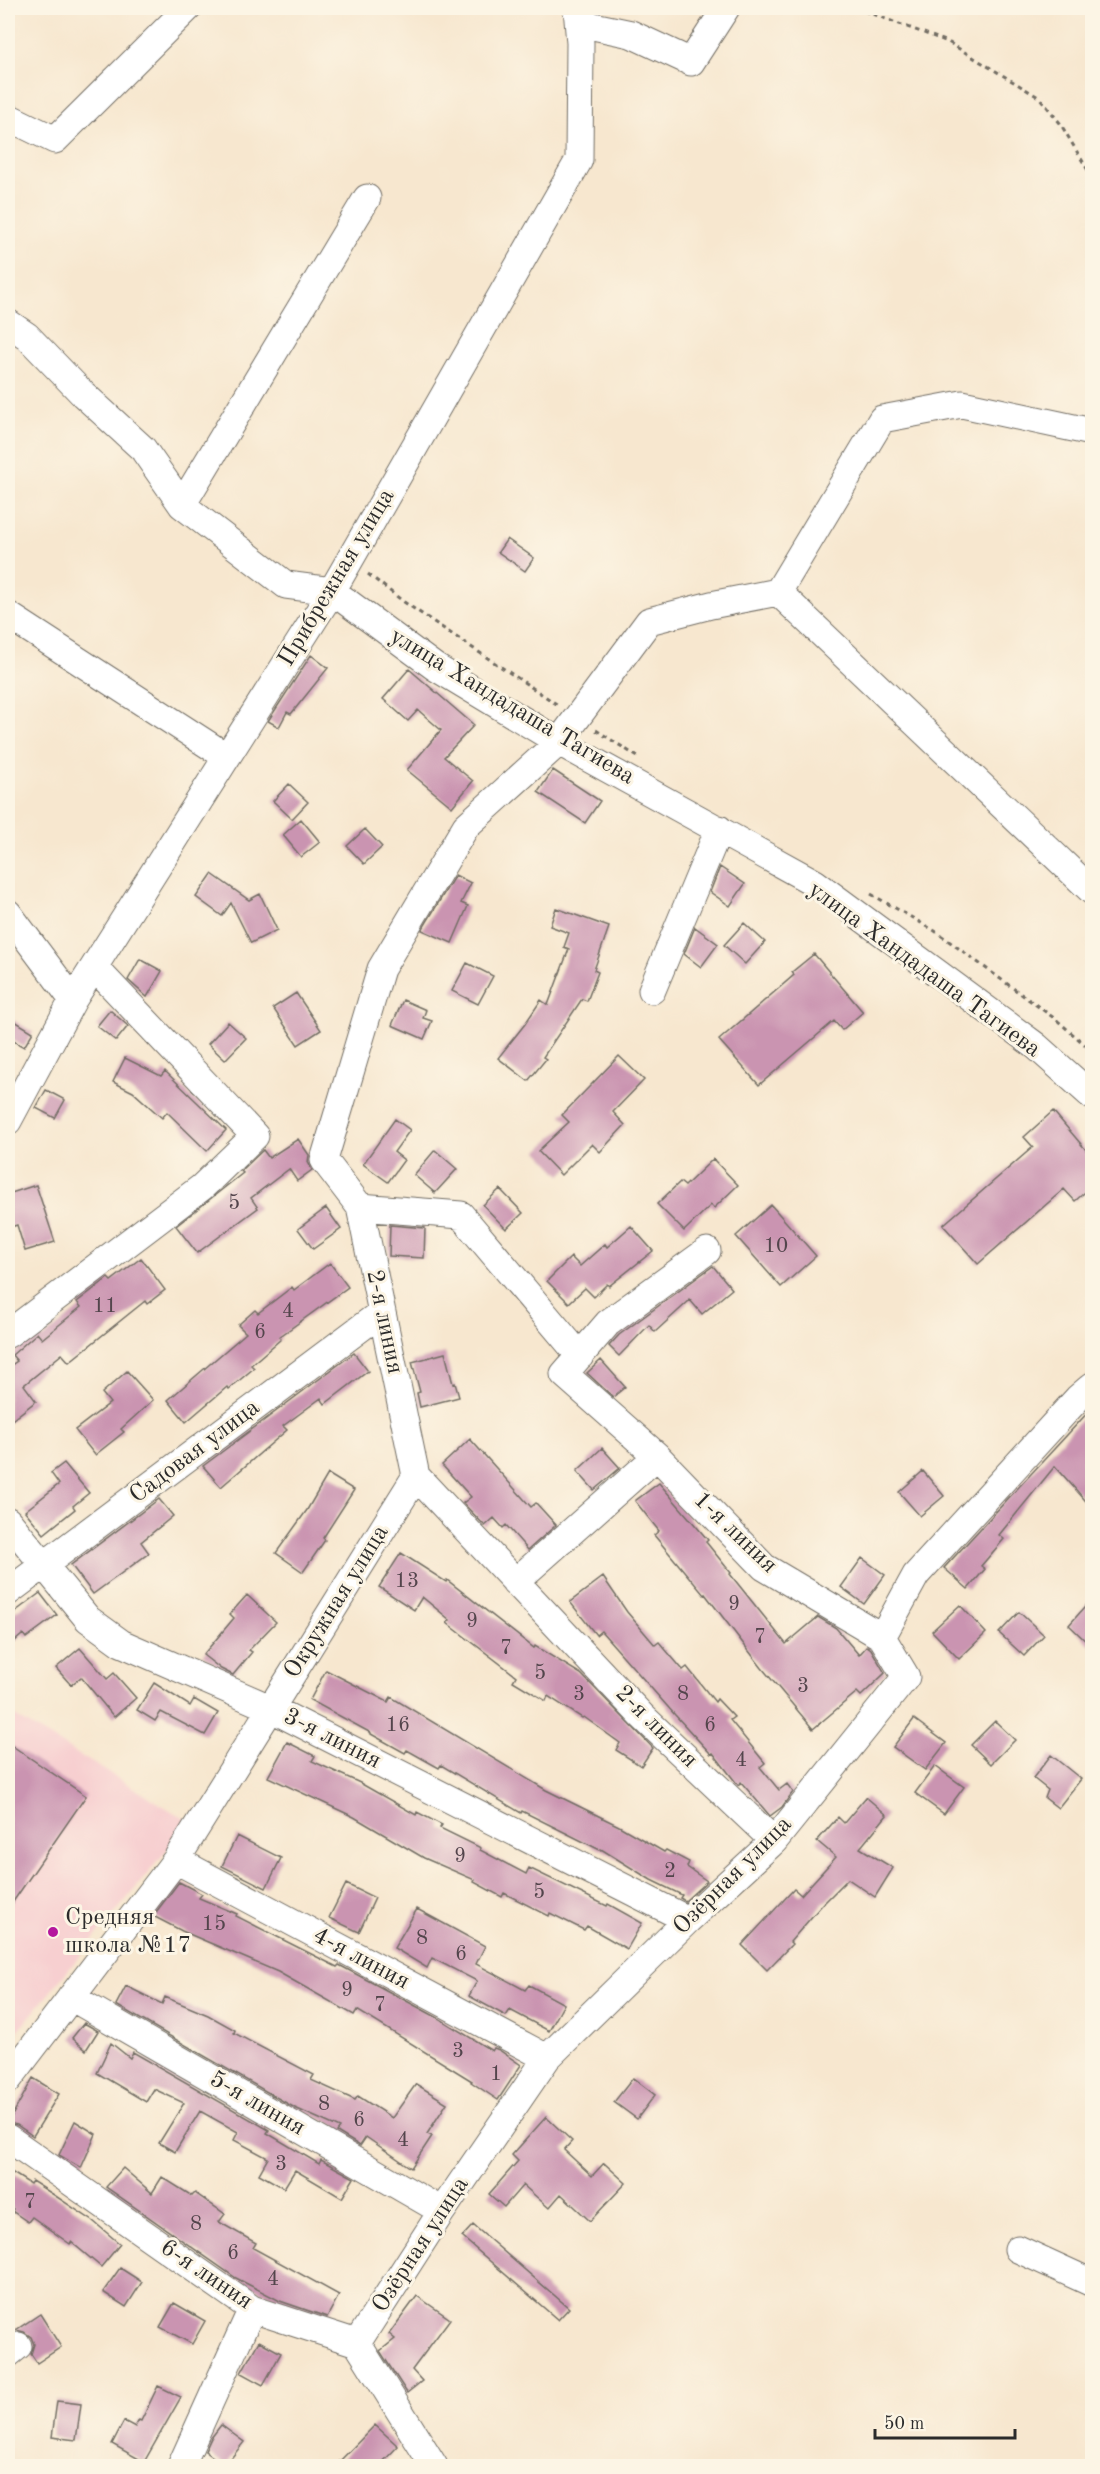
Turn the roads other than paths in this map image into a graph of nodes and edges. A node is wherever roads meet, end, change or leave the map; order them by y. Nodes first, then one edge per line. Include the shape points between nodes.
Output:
1 (188, 8) edge
2 (726, 8) edge
3 (578, 15) edge
4 (8, 117) edge
5 (367, 198) dead end
6 (8, 323) edge
7 (1092, 432) edge
8 (182, 505) junction
9 (332, 591) junction
10 (778, 592) junction
11 (8, 615) edge
12 (558, 743) junction
13 (227, 757) junction
14 (718, 831) junction
15 (1092, 891) edge
16 (8, 915) edge
17 (94, 967) junction
18 (652, 990) dead end
19 (73, 1000) junction
20 (1092, 1096) edge
21 (1092, 1101) edge
22 (8, 1121) edge
23 (360, 1207) junction
24 (706, 1251) dead end
25 (382, 1312) junction
26 (8, 1334) edge
27 (580, 1356) junction
28 (1092, 1386) edge
29 (657, 1456) junction
30 (416, 1476) junction
31 (8, 1521) edge
32 (45, 1564) junction
33 (515, 1582) junction
34 (8, 1592) edge
35 (882, 1636) junction
36 (270, 1708) junction
37 (774, 1841) junction
38 (176, 1860) junction
39 (688, 1920) junction
40 (71, 1997) junction
41 (547, 2058) junction
42 (8, 2080) edge
43 (8, 2138) edge
44 (442, 2211) junction
45 (1018, 2249) dead end
46 (1092, 2283) edge
47 (252, 2309) junction
48 (357, 2343) junction
49 (181, 2466) edge
50 (434, 2466) edge

1 - 4 street via 55,140
2 - 3 street via 691,62
3 - 9 street, Прибрежная улица via 579,160
5 - 8 street
6 - 8 street via 27,336 143,449
7 - 10 street via 962,404 882,419
8 - 9 street via 286,585
9 - 12 street, улица Хандадаша Тагиева via 435,667
9 - 13 street, Прибрежная улица
10 - 12 street via 649,621
10 - 15 street
11 - 13 street
12 - 14 street, улица Хандадаша Тагиева
12 - 23 street, 2-я линия via 466,826 381,969 324,1160
13 - 17 street, Прибрежная улица
14 - 18 street
14 - 20 street, улица Хандадаша Тагиева via 815,883 1036,1046
14 - 21 street, улица Хандадаша Тагиева via 806,882 1031,1047
16 - 19 street
17 - 19 street, Прибрежная улица
17 - 26 street via 255,1136 202,1187
19 - 22 street, Прибрежная улица
23 - 25 street, 2-я линия
23 - 27 street via 461,1215
24 - 27 street via 608,1323
25 - 30 street, 2-я линия
25 - 32 street, Садовая улица
27 - 29 street, 1-я линия via 564,1374
28 - 35 street via 916,1575
29 - 33 street
29 - 35 street, 1-я линия via 764,1567
30 - 33 street, 2-я линия
30 - 36 street, Окружная улица
31 - 32 street, 3-я линия
32 - 34 street, Садовая улица
32 - 36 street, 3-я линия via 88,1619 121,1643
33 - 37 street, 2-я линия via 642,1716
35 - 37 street, Озёрная улица via 906,1677
36 - 38 street, Окружная улица
36 - 39 street, 3-я линия
37 - 39 street, Озёрная улица
38 - 40 street, Окружная улица
38 - 41 street, 4-я линия
39 - 41 street, Озёрная улица
40 - 42 street, Окружная улица
40 - 44 street, 5-я линия
41 - 44 street, Озёрная улица
43 - 47 street, 6-я линия
44 - 48 street, Озёрная улица
45 - 46 street
47 - 48 street, 6-я линия
47 - 49 street
48 - 50 street

